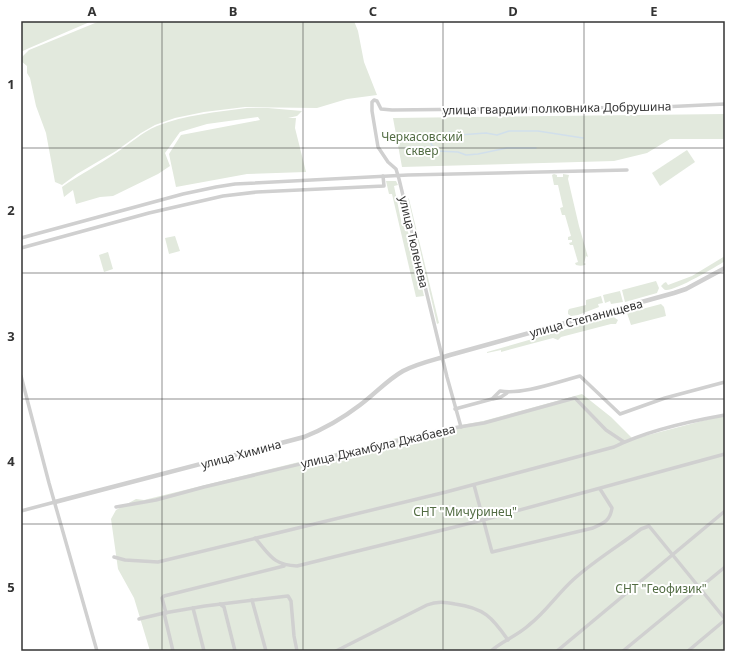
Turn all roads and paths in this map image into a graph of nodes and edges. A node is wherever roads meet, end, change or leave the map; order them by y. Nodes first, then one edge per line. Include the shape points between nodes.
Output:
1 (725, 104) edge
2 (389, 110) joint
3 (627, 170) dead end
4 (398, 175) junction
5 (383, 176) junction
6 (21, 238) edge
7 (21, 248) edge
8 (725, 268) edge
9 (442, 357) junction
10 (21, 376) edge
11 (725, 382) edge
12 (455, 409) junction
13 (725, 415) edge
14 (461, 427) junction
15 (624, 442) junction
16 (725, 454) edge
17 (474, 485) junction
18 (600, 489) junction
19 (55, 502) junction
20 (116, 508) dead end
21 (725, 510) edge
22 (21, 511) edge
23 (482, 520) junction
24 (255, 538) junction
25 (673, 554) junction
26 (114, 557) dead end
27 (285, 566) junction
28 (725, 567) edge
29 (700, 588) junction
30 (252, 600) junction
31 (220, 604) junction
32 (193, 608) junction
33 (165, 613) junction
34 (139, 619) dead end
35 (725, 619) edge
36 (508, 640) junction
37 (97, 651) edge
38 (173, 651) edge
39 (204, 651) edge
40 (235, 651) edge
41 (266, 651) edge
42 (297, 651) edge
43 (336, 651) edge
44 (491, 651) edge
45 (557, 651) edge
46 (623, 651) edge
47 (688, 651) edge

1 - 2 street, улица гвардии полковника Добрушина
2 - 4 street, улица Тюленева via 382,109 376,100 372,102 378,147
3 - 4 street
4 - 5 street
4 - 9 street, улица Тюленева
5 - 6 street via 216,187
5 - 7 street via 384,186 257,192 210,198
8 - 9 street, улица Степанищева via 674,293
9 - 12 street, улица Тюленева
9 - 19 street, улица Химина via 403,371 360,405 321,431
10 - 19 street
11 - 12 street via 664,398 620,414 580,376 518,392 500,391 492,399
12 - 14 street, улица Тюленева
13 - 15 street
14 - 15 street, улица Джамбула Джабаева via 575,398 606,430
14 - 20 street, улица Джамбула Джабаева
15 - 17 street via 614,447
16 - 18 street
17 - 23 street
17 - 24 street
18 - 23 street
18 - 23 street via 612,508 611,516 604,523 586,530 492,552
19 - 22 street, улица Химина
19 - 37 street
21 - 25 street
23 - 27 street via 297,566
24 - 26 street via 158,562
24 - 27 street via 276,562
25 - 29 street
25 - 36 street via 649,526 641,529 574,579 529,625
25 - 45 street
27 - 33 street via 164,596 162,598
28 - 29 street
29 - 35 street
29 - 46 street
30 - 31 street
30 - 41 street
30 - 42 street via 288,596 291,601
31 - 32 street
31 - 40 street via 224,608
32 - 33 street
32 - 39 street
33 - 34 street
33 - 38 street
35 - 47 street
36 - 43 street via 497,623 483,611 440,602 427,604
36 - 44 street

